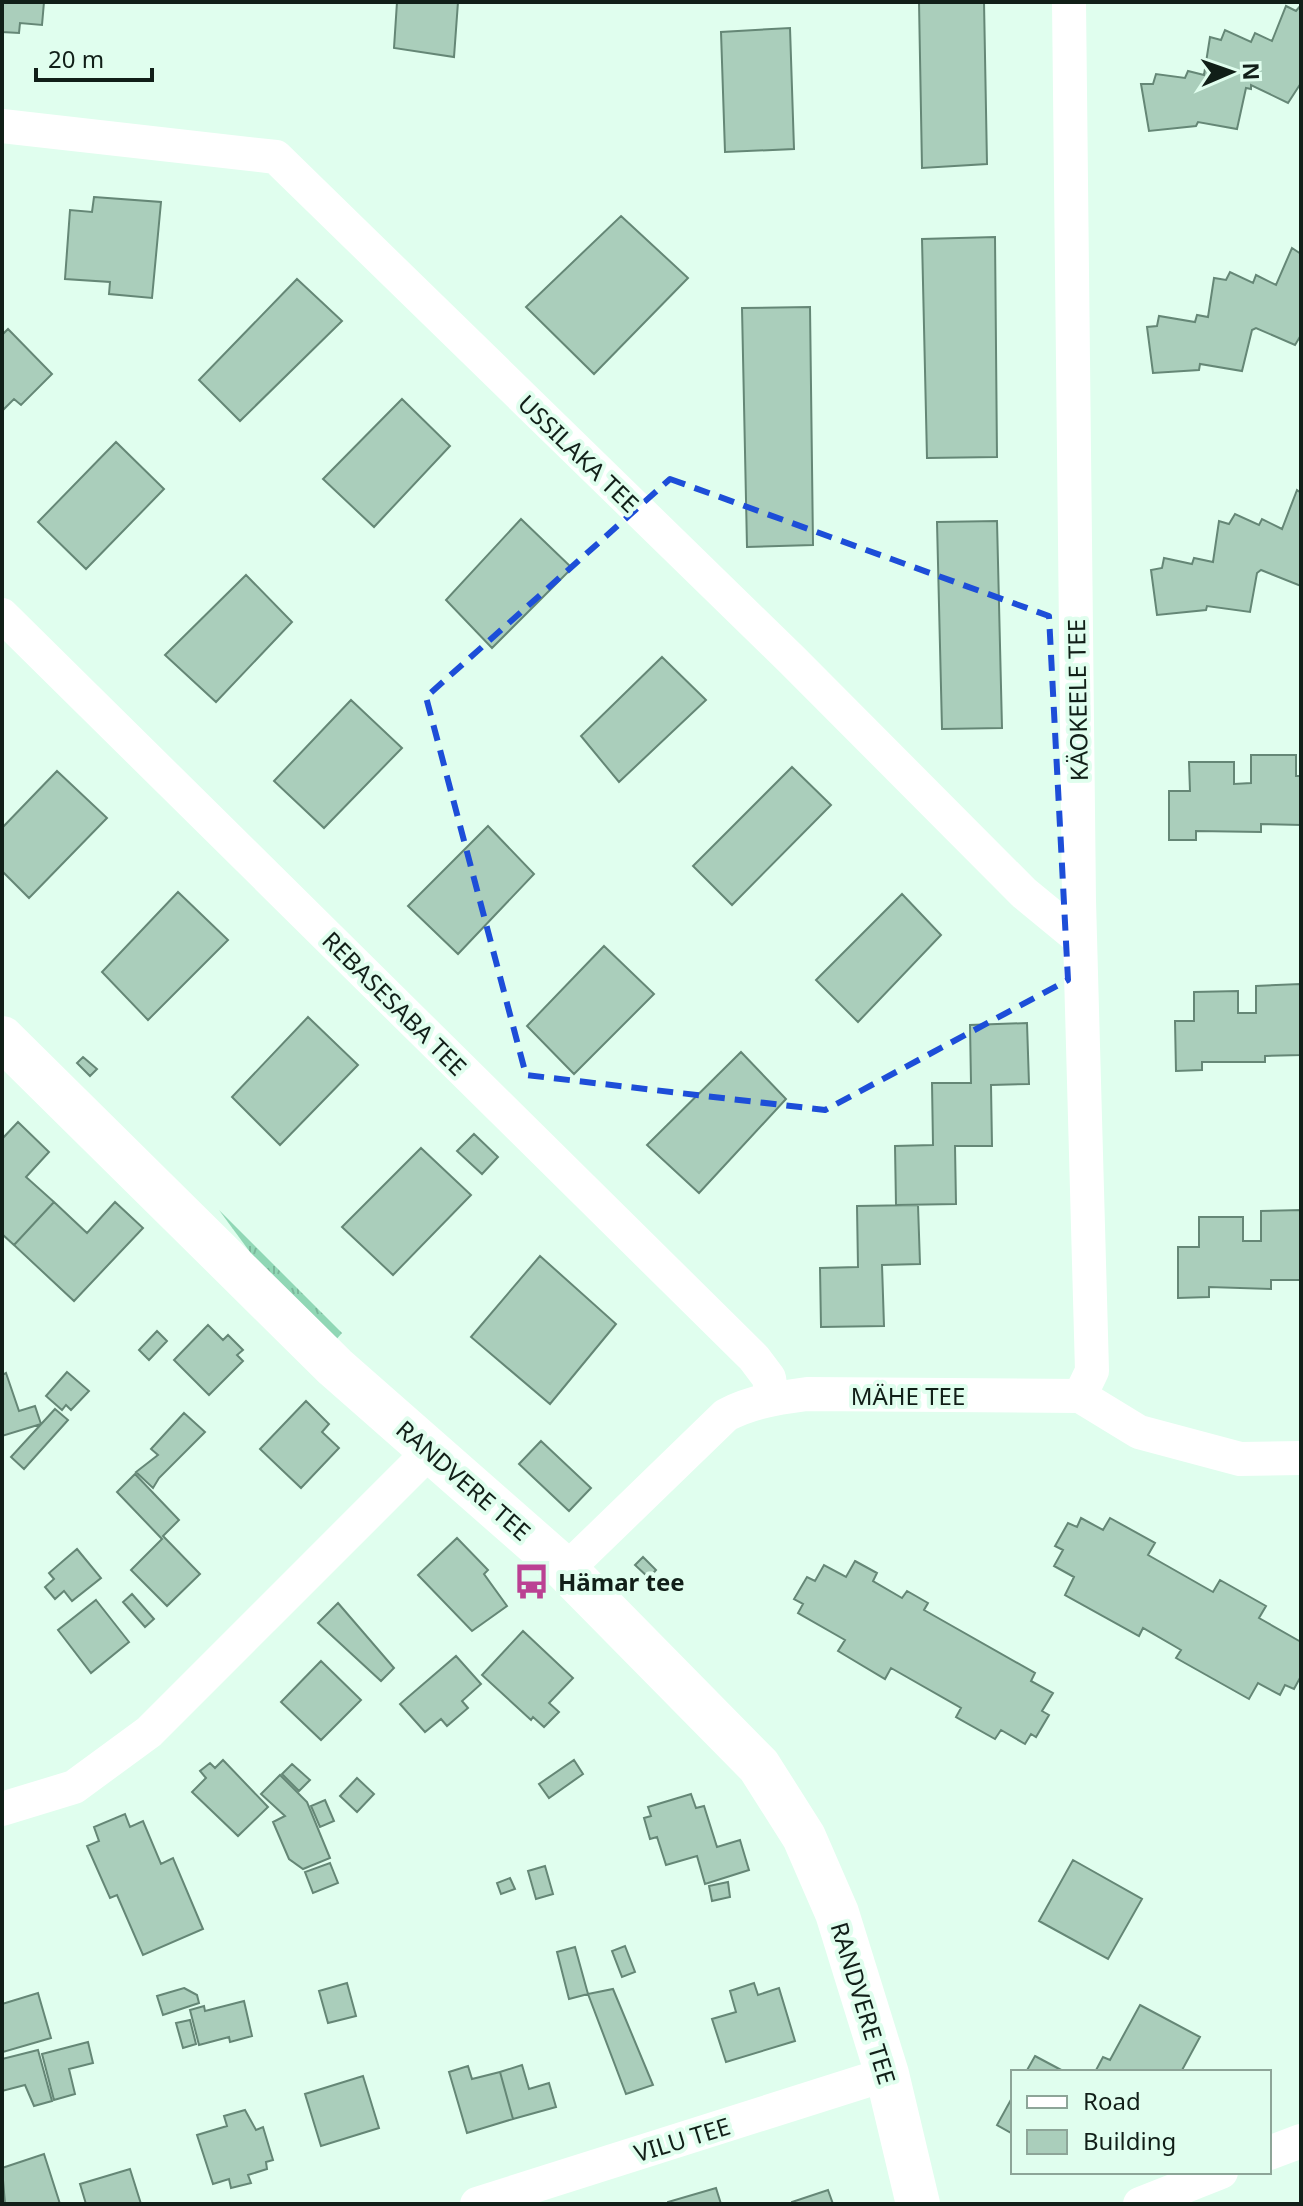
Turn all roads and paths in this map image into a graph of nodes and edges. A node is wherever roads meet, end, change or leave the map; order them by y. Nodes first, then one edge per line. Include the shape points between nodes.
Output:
1 (1069, 2) edge
2 (2, 126) edge
3 (2, 615) edge
4 (1080, 939) junction
5 (2, 1038) edge
6 (1080, 1396) junction
7 (772, 1399) junction
8 (430, 1451) junction
9 (1301, 1458) edge
10 (566, 1570) junction
11 (2, 1809) edge
12 (887, 2074) junction
13 (1301, 2141) edge
14 (1271, 2152) edge
15 (1216, 2174) edge
16 (477, 2204) edge
17 (918, 2204) edge
18 (1140, 2204) edge

1 - 4 street, KÄOKEELE TEE
2 - 4 street, USSILAKA TEE via 276,157 1024,893
3 - 7 street, REBASESABA TEE via 754,1358 769,1378
4 - 6 street, KÄOKEELE TEE via 1092,1371
5 - 8 main road, RANDVERE TEE via 323,1356
6 - 7 street, MÄHE TEE via 807,1394
6 - 9 street via 1139,1432 1240,1459
7 - 10 street, MÄHE TEE via 726,1415
8 - 10 main road, RANDVERE TEE
8 - 11 street via 149,1732 74,1787
10 - 12 main road, RANDVERE TEE via 767,1778 804,1837 837,1913
12 - 16 street, VILU TEE
12 - 17 main road, RANDVERE TEE
13 - 14 street
15 - 18 street

